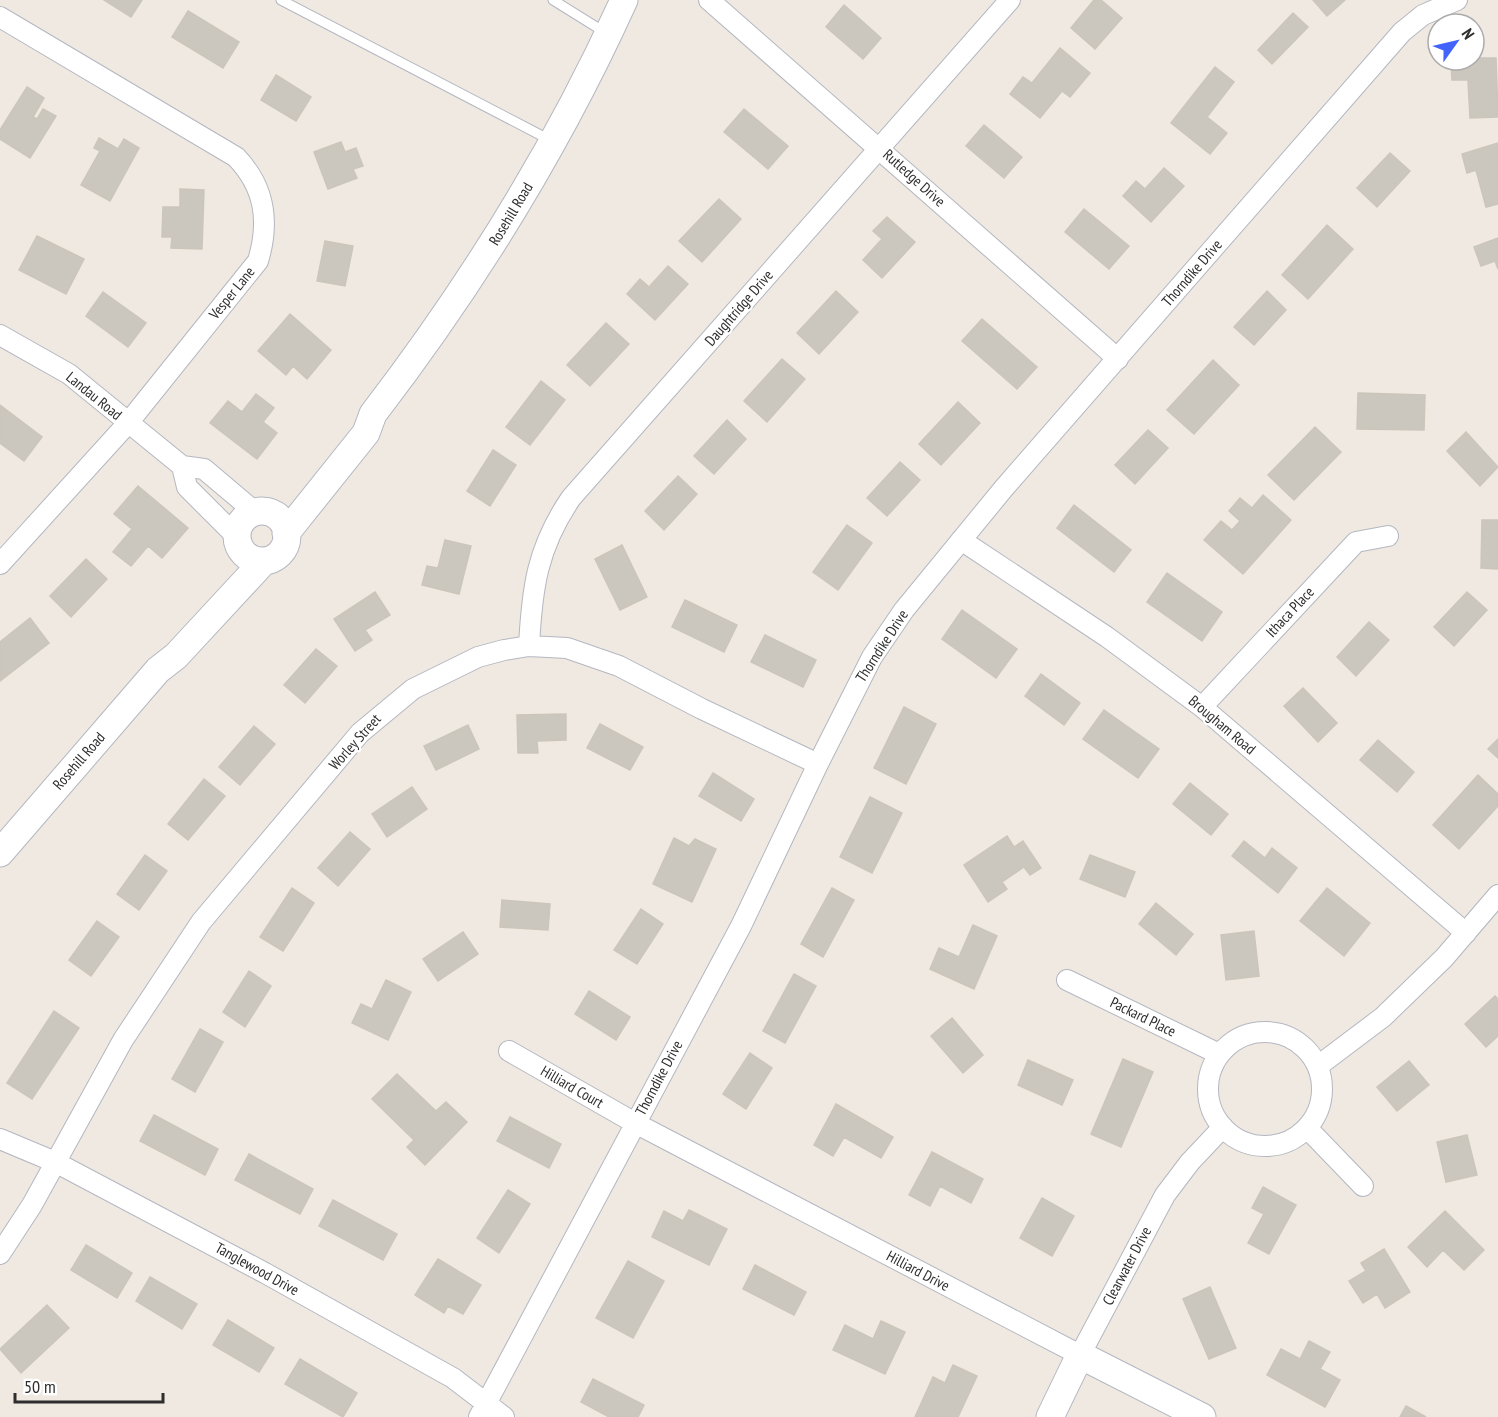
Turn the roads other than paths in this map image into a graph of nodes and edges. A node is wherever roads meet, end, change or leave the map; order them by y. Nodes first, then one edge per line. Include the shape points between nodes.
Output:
1 (281, 0) edge
2 (553, 0) edge
3 (624, 0) edge
4 (709, 0) edge
5 (1010, 0) edge
6 (1457, 0) edge
7 (0, 17) edge
8 (608, 34) junction
9 (554, 141) junction
10 (880, 148) junction
11 (0, 335) edge
12 (1118, 359) junction
13 (373, 414) junction
14 (128, 423) junction
15 (182, 466) junction
16 (259, 512) junction
17 (286, 533) junction
18 (1388, 536) dead end
19 (961, 540) junction
20 (238, 541) junction
21 (264, 561) junction
22 (0, 564) edge
23 (529, 646) junction
24 (158, 670) junction
25 (1202, 707) junction
26 (818, 764) junction
27 (0, 853) edge
28 (1498, 895) edge
29 (1466, 933) junction
30 (1066, 980) dead end
31 (509, 1051) dead end
32 (1220, 1054) junction
33 (1317, 1066) junction
34 (635, 1123) junction
35 (1223, 1127) junction
36 (1307, 1128) junction
37 (0, 1139) edge
38 (55, 1162) junction
39 (1363, 1186) dead end
40 (0, 1254) edge
41 (1080, 1355) junction
42 (483, 1410) edge
43 (504, 1417) edge
44 (1050, 1417) edge
45 (1202, 1417) edge

1 - 9 lane
2 - 8 lane
3 - 8 main road, Rosehill Road
4 - 10 street, Rutledge Drive
5 - 10 street, Daughtridge Drive
6 - 12 street, Thorndike Drive via 1423,15 1402,32
7 - 14 street, Vesper Lane via 236,157 259,190 266,230 258,261
8 - 9 main road, Rosehill Road
9 - 13 main road, Rosehill Road via 479,266
10 - 12 street, Rutledge Drive
10 - 23 street, Daughtridge Drive via 571,498 556,521 536,571
11 - 14 street, Landau Road via 69,374
12 - 19 street, Thorndike Drive
13 - 16 main road, Rosehill Road via 358,421 287,503
13 - 17 main road, Rosehill Road via 366,434
14 - 15 street, Landau Road
14 - 22 street, Vesper Lane
15 - 16 street, Landau Road via 204,469
15 - 20 street, Landau Road via 187,487
16 - 17 main road via 279,518
16 - 20 main road via 242,521
17 - 21 main road via 278,555
18 - 25 street, Ithaca Place via 1356,542
19 - 25 street, Brougham Road via 1107,637
19 - 26 street, Thorndike Drive via 872,657
20 - 21 main road via 248,557
20 - 24 main road, Rosehill Road via 232,567 165,648
21 - 24 main road, Rosehill Road via 176,656
23 - 26 street, Worley Street via 567,648 594,655
23 - 38 street, Worley Street via 478,657 413,689 360,733 201,922 123,1040
24 - 27 main road, Rosehill Road
25 - 29 street, Brougham Road
26 - 34 street, Thorndike Drive via 751,907
28 - 29 street
29 - 33 street via 1383,1017
30 - 32 street, Packard Place
31 - 34 street, Hilliard Court
32 - 33 street via 1234,1041 1252,1033 1272,1032 1291,1037 1307,1049
32 - 35 street via 1209,1078 1208,1091 1210,1104
33 - 36 street via 1322,1099
34 - 41 street, Hilliard Drive
34 - 42 street, Thorndike Drive
35 - 36 street via 1245,1142 1271,1146 1290,1140
35 - 41 street, Clearwater Drive via 1165,1195
36 - 39 street
37 - 38 street, Tanglewood Drive
38 - 40 street
38 - 42 street, Tanglewood Drive via 453,1377
41 - 44 main road, Clearwater Drive
41 - 45 main road, Hilliard Drive
42 - 43 street, Tanglewood Drive

